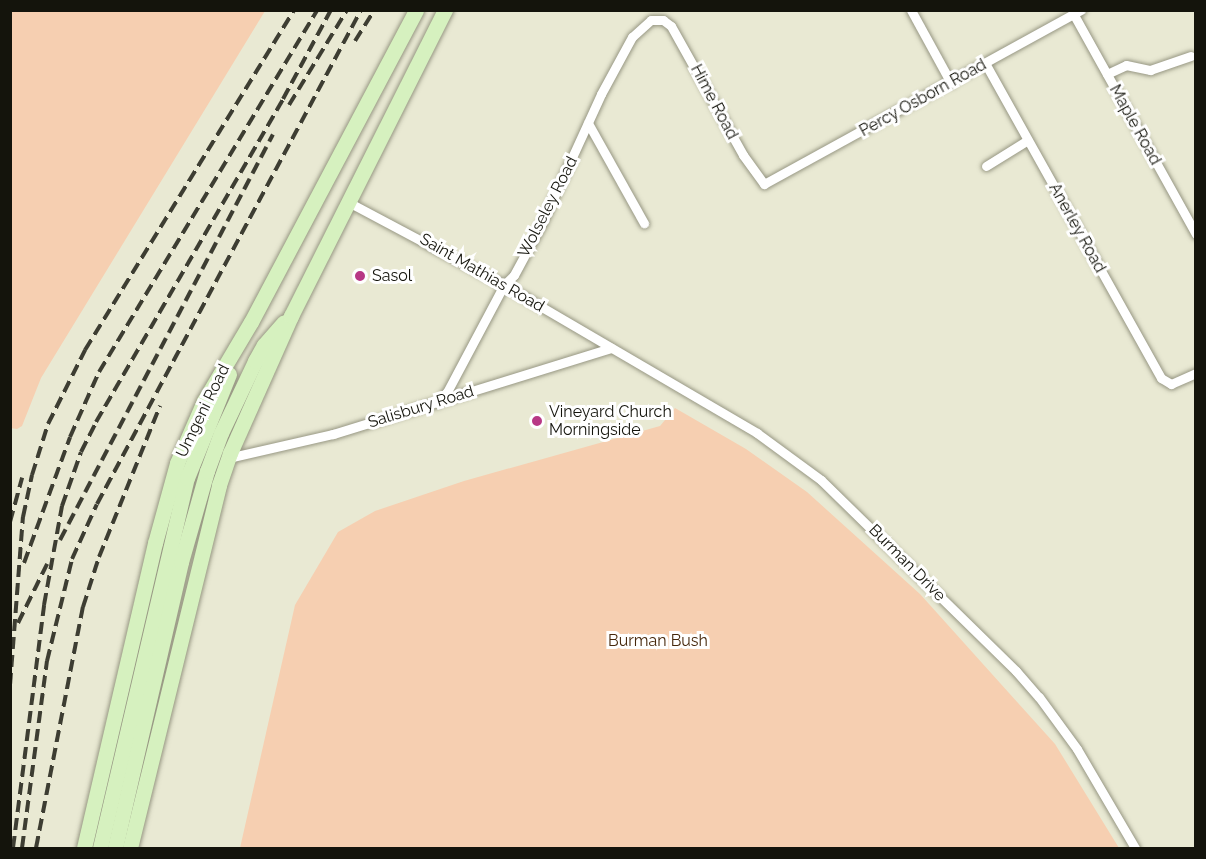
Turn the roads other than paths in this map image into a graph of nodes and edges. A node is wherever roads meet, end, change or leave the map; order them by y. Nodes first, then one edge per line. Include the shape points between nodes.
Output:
1 (416, 10) edge
2 (445, 10) edge
3 (911, 10) edge
4 (1078, 13) edge
5 (663, 20) joint
6 (1191, 56) dead end
7 (985, 63) junction
8 (1107, 74) junction
9 (951, 82) junction
10 (588, 123) junction
11 (1028, 140) junction
12 (986, 166) dead end
13 (764, 184) joint
14 (350, 203) junction
15 (644, 223) dead end
16 (1196, 234) edge
17 (504, 285) junction
18 (291, 316) junction
19 (251, 322) junction
20 (611, 348) junction
21 (1196, 373) edge
22 (437, 403) junction
23 (228, 458) junction
24 (84, 849) edge
25 (100, 849) edge
26 (115, 849) edge
27 (130, 849) edge
28 (1135, 849) edge

1 - 19 main road, Umgeni Road
2 - 14 main road
3 - 9 street
4 - 7 street, Percy Osborn Road
4 - 8 street, Maple Road
5 - 10 street, Wolseley Road via 651,20 632,37
5 - 13 street, Hime Road via 682,43 743,155
6 - 8 street via 1150,70 1126,66
7 - 9 street, Percy Osborn Road
7 - 11 street, Anerley Road
8 - 16 street, Maple Road
9 - 13 street, Percy Osborn Road
10 - 15 street
10 - 17 street, Wolseley Road via 542,223 514,275
11 - 12 street
11 - 21 street, Anerley Road via 1161,378 1176,383
14 - 17 street, Saint Mathias Road
14 - 18 main road
17 - 20 street, Saint Mathias Road
17 - 22 street, Wolseley Road via 447,392
18 - 23 main road
18 - 26 main road via 264,345 207,471
19 - 24 main road, Umgeni Road via 204,401 168,490
19 - 25 main road via 187,478
20 - 22 street, Salisbury Road
20 - 28 street, Burman Drive via 757,433 837,493 1039,697 1077,749
22 - 23 street, Salisbury Road via 333,434
23 - 27 main road

